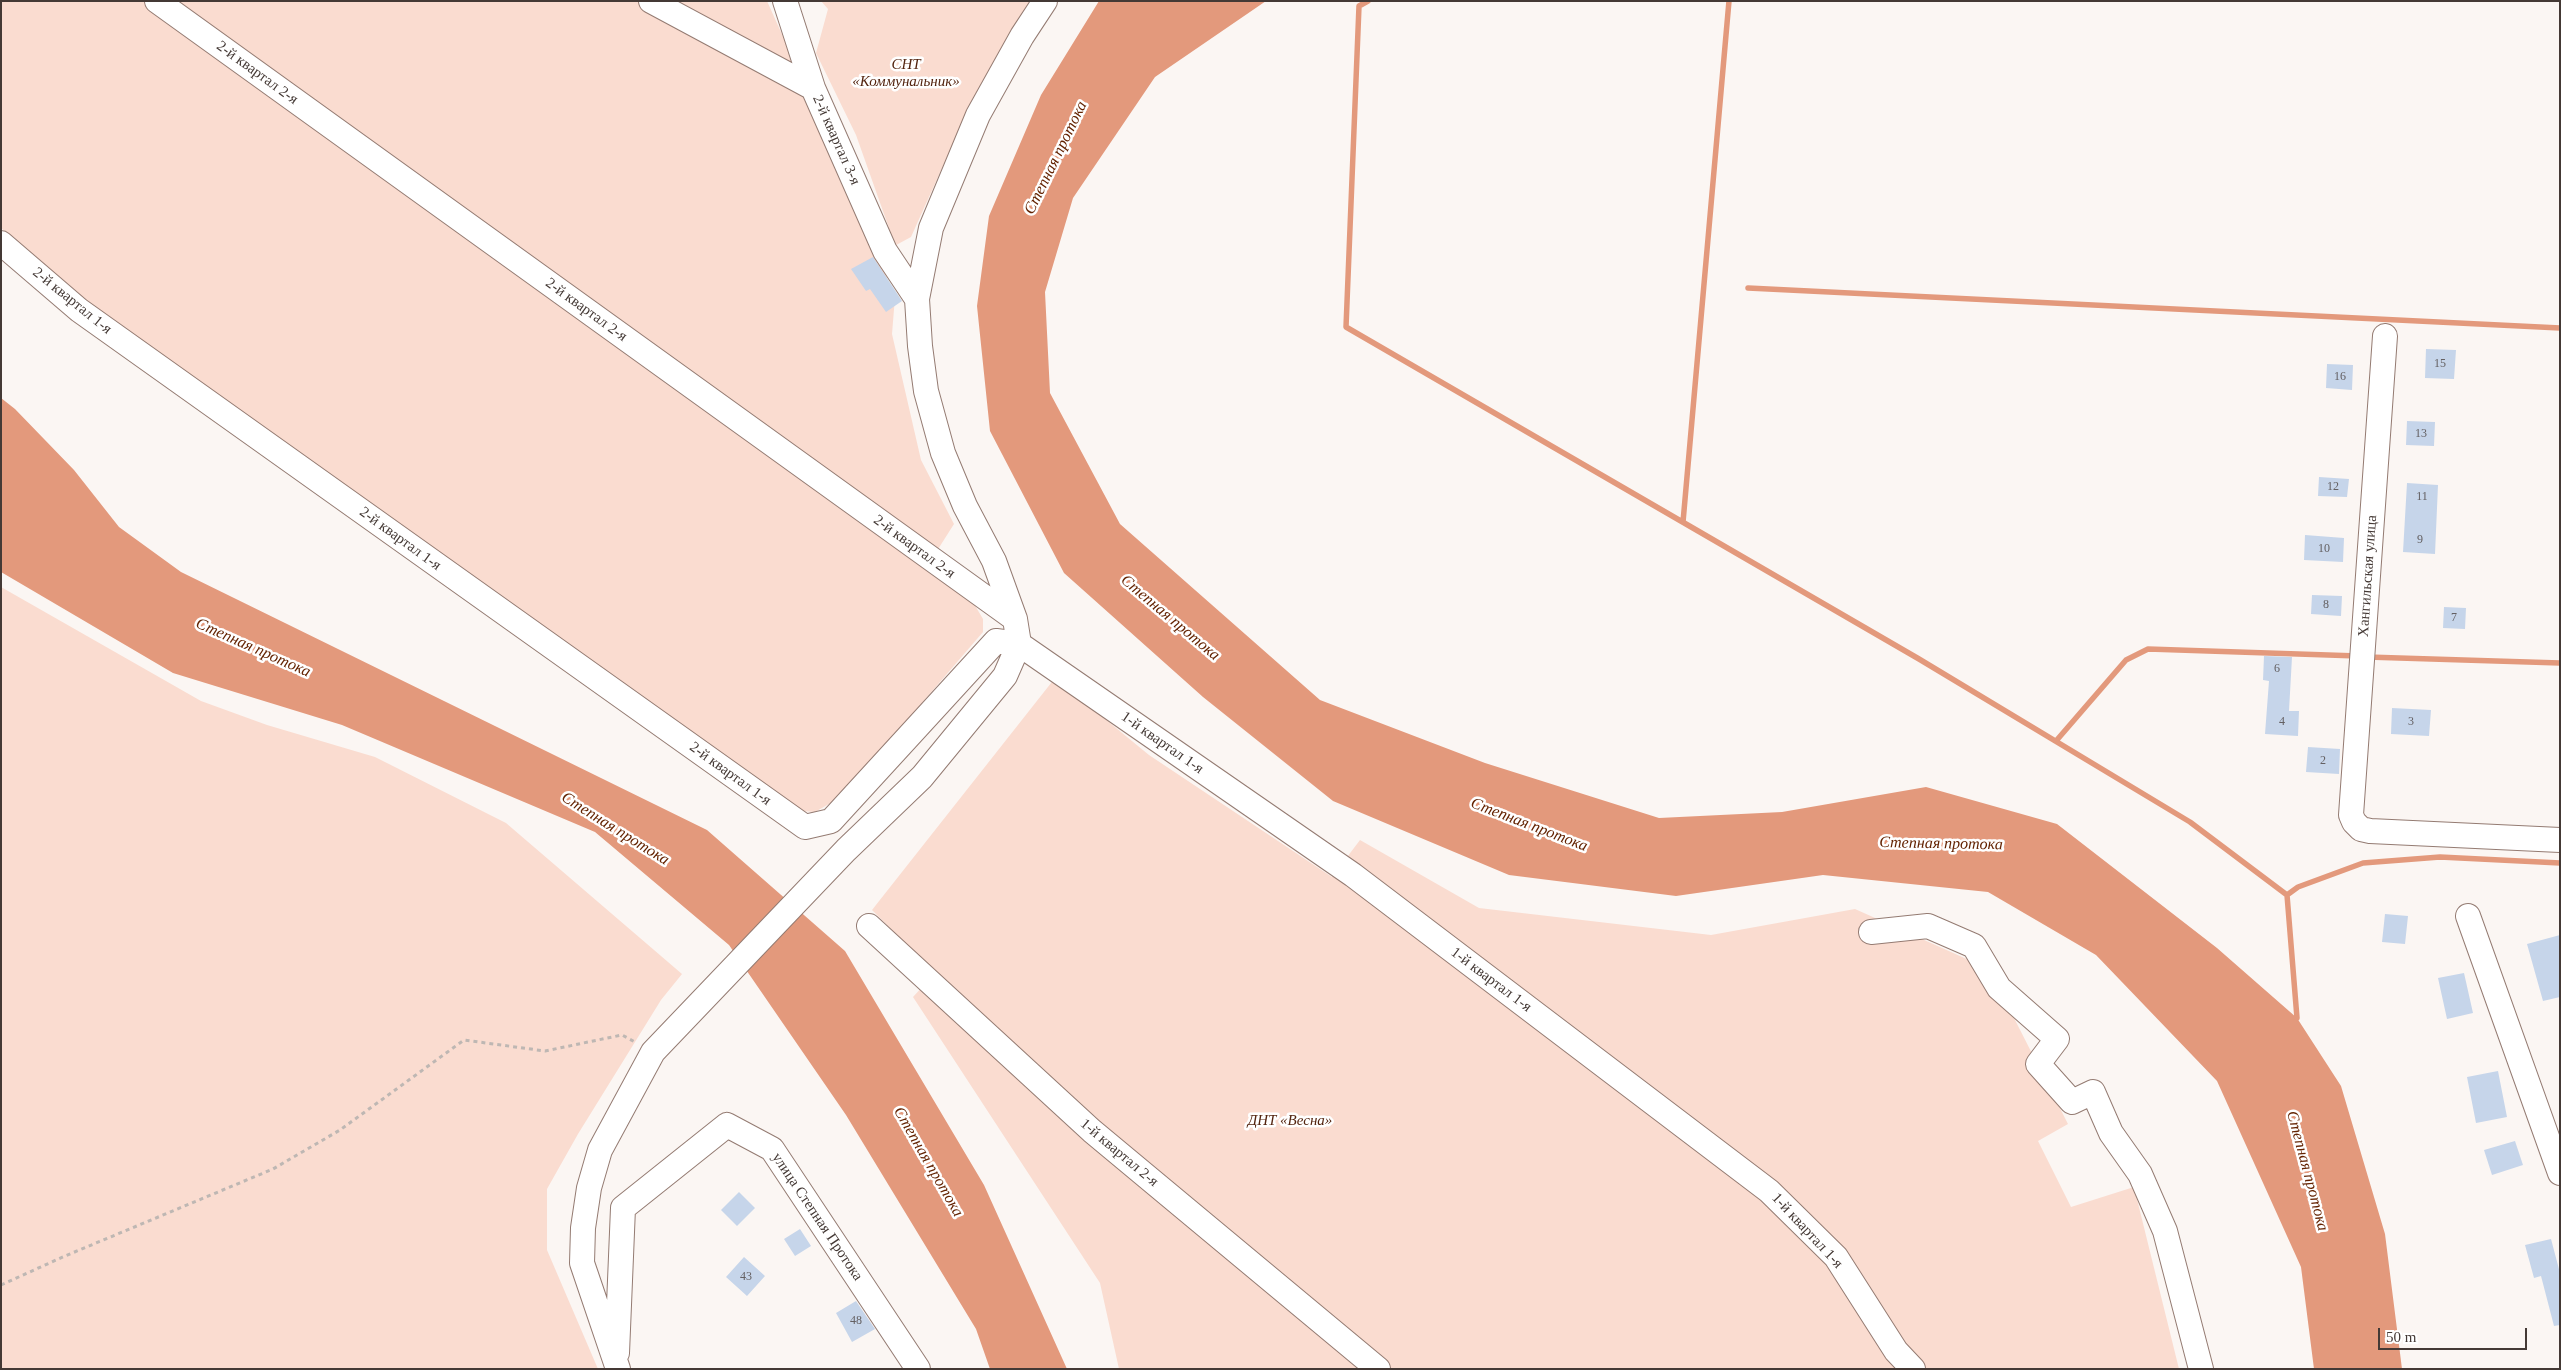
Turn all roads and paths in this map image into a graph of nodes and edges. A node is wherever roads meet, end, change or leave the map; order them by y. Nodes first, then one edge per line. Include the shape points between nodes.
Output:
1 (157, 1) edge
2 (651, 1) edge
3 (785, 1) edge
4 (1044, 1) edge
5 (813, 88) junction
6 (1, 243) edge
7 (917, 300) junction
8 (2384, 336) dead end
9 (1014, 619) junction
10 (1019, 644) junction
11 (2560, 840) edge
12 (2468, 916) dead end
13 (869, 926) dead end
14 (1870, 932) dead end
15 (653, 1052) junction
16 (2560, 1173) edge
17 (1, 1286) edge
18 (1891, 1360) edge
19 (617, 1367) edge
20 (918, 1369) edge
21 (1378, 1369) edge
22 (1913, 1369) edge
23 (2201, 1369) edge

1 - 9 street, 2-й квартал 2-я
2 - 5 street, 2-й квартал 3-я
3 - 5 street
4 - 7 street via 978,115 931,228
5 - 7 street, 2-й квартал 3-я via 885,251
6 - 10 street, 2-й квартал 1-я via 79,310 804,828 831,821 996,641
7 - 9 street via 926,391 943,453 965,506 994,561
8 - 11 street, Хангильская улица via 2351,815 2361,829 2370,831
9 - 10 street
10 - 15 street via 1005,676 922,778 842,855
10 - 18 street, 1-й квартал 1-я via 1353,875 1769,1191 1836,1257
12 - 16 street
13 - 21 street, 1-й квартал 2-я via 1092,1131
14 - 23 street via 1928,926 1974,946 1999,988 2057,1039 2038,1064 2072,1102 2094,1092 2111,1133 2140,1174 2165,1231
15 - 17 path via 622,1035 545,1050 464,1040 340,1130 273,1169
15 - 19 street via 600,1150 583,1228 582,1263
18 - 22 street, 1-й квартал 1-я
19 - 20 street, улица Степная Протока via 623,1208 727,1125 772,1149

